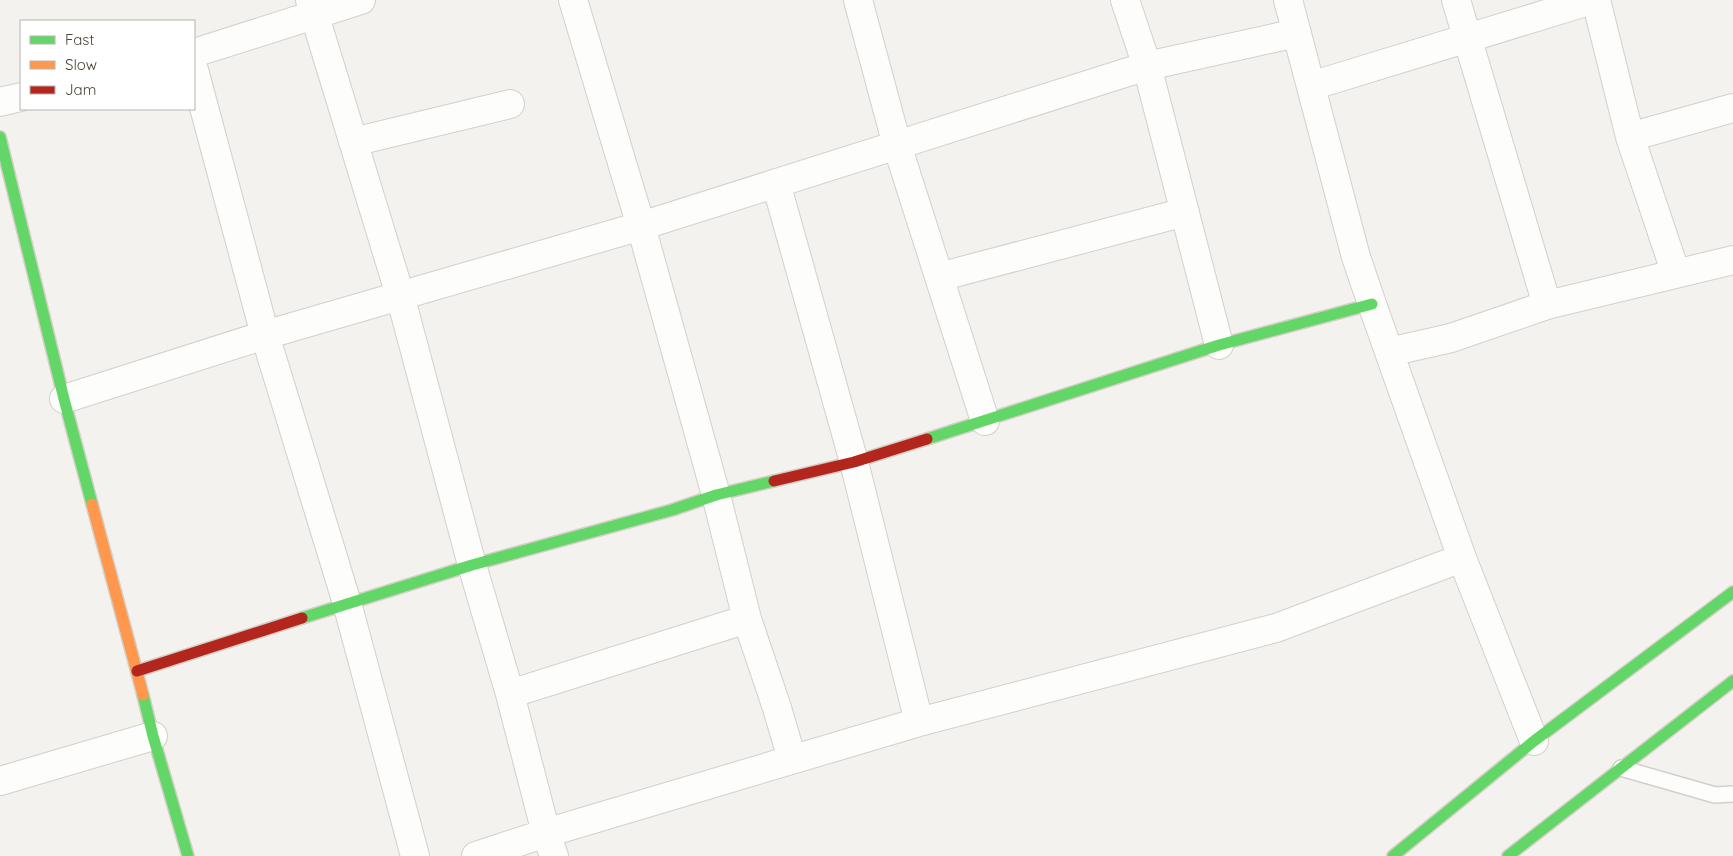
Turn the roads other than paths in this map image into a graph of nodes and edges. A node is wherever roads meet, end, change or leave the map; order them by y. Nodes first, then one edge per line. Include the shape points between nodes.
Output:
1 (361, 0) edge
2 (573, 0) edge
3 (860, 0) edge
4 (1125, 0) edge
5 (1288, 0) edge
6 (1456, 0) edge
7 (1592, 0) edge
8 (1596, 0) edge
9 (312, 8) edge
10 (1297, 33) junction
11 (1468, 38) junction
12 (195, 52) edge
13 (1147, 66) junction
14 (195, 74) edge
15 (1311, 86) junction
16 (20, 96) edge
17 (0, 102) edge
18 (510, 104) dead end
19 (1733, 108) edge
20 (1630, 136) junction
21 (0, 137) edge
22 (353, 142) junction
23 (897, 145) junction
24 (776, 183) junction
25 (1184, 212) junction
26 (642, 226) junction
27 (1733, 260) edge
28 (1676, 274) junction
29 (939, 277) junction
30 (400, 295) junction
31 (1372, 304) junction
32 (1547, 306) junction
33 (265, 335) junction
34 (1219, 345) junction
35 (1389, 352) junction
36 (64, 399) junction
37 (985, 421) junction
38 (854, 462) junction
39 (716, 495) junction
40 (1462, 558) junction
41 (472, 565) junction
42 (1733, 592) edge
43 (347, 602) junction
44 (747, 619) junction
45 (137, 670) junction
46 (1733, 681) edge
47 (510, 694) junction
48 (919, 722) junction
49 (153, 736) junction
50 (1534, 740) junction
51 (792, 759) junction
52 (1621, 768) junction
53 (0, 781) edge
54 (1733, 794) edge
55 (550, 844) edge
56 (188, 856) edge
57 (415, 856) edge
58 (476, 856) edge
59 (1393, 856) edge
60 (1508, 856) edge

1 - 9 street
2 - 26 street
3 - 23 street
4 - 13 street
5 - 10 street
6 - 11 street
7 - 11 street
8 - 20 street
9 - 12 street
9 - 22 street
10 - 13 street
10 - 15 street
11 - 15 street
11 - 32 street
13 - 23 street
13 - 25 street
14 - 33 street
15 - 31 street via 1356,257
16 - 17 street
18 - 22 street
19 - 20 street
20 - 28 street
21 - 36 main road
22 - 30 street
23 - 24 street
23 - 29 street
24 - 26 street
24 - 38 street
25 - 29 street
25 - 34 street
26 - 30 street
26 - 39 street
27 - 28 street
28 - 32 street
29 - 37 street
30 - 33 street
30 - 41 street
31 - 34 main road
31 - 35 street
32 - 35 street via 1451,338
33 - 36 street
33 - 43 street
34 - 37 main road
35 - 40 street
36 - 45 main road
37 - 38 main road
38 - 39 main road
38 - 48 street
39 - 41 main road
39 - 44 street
40 - 48 street via 1276,628
40 - 50 street
41 - 43 main road
41 - 47 street
42 - 50 main road
43 - 45 main road
43 - 57 street
44 - 47 street
44 - 51 street
45 - 49 main road
46 - 52 main road
47 - 55 street
48 - 51 street
49 - 53 street
49 - 56 main road
50 - 59 main road
51 - 55 street
52 - 54 lane via 1714,795
52 - 60 main road
55 - 58 street

